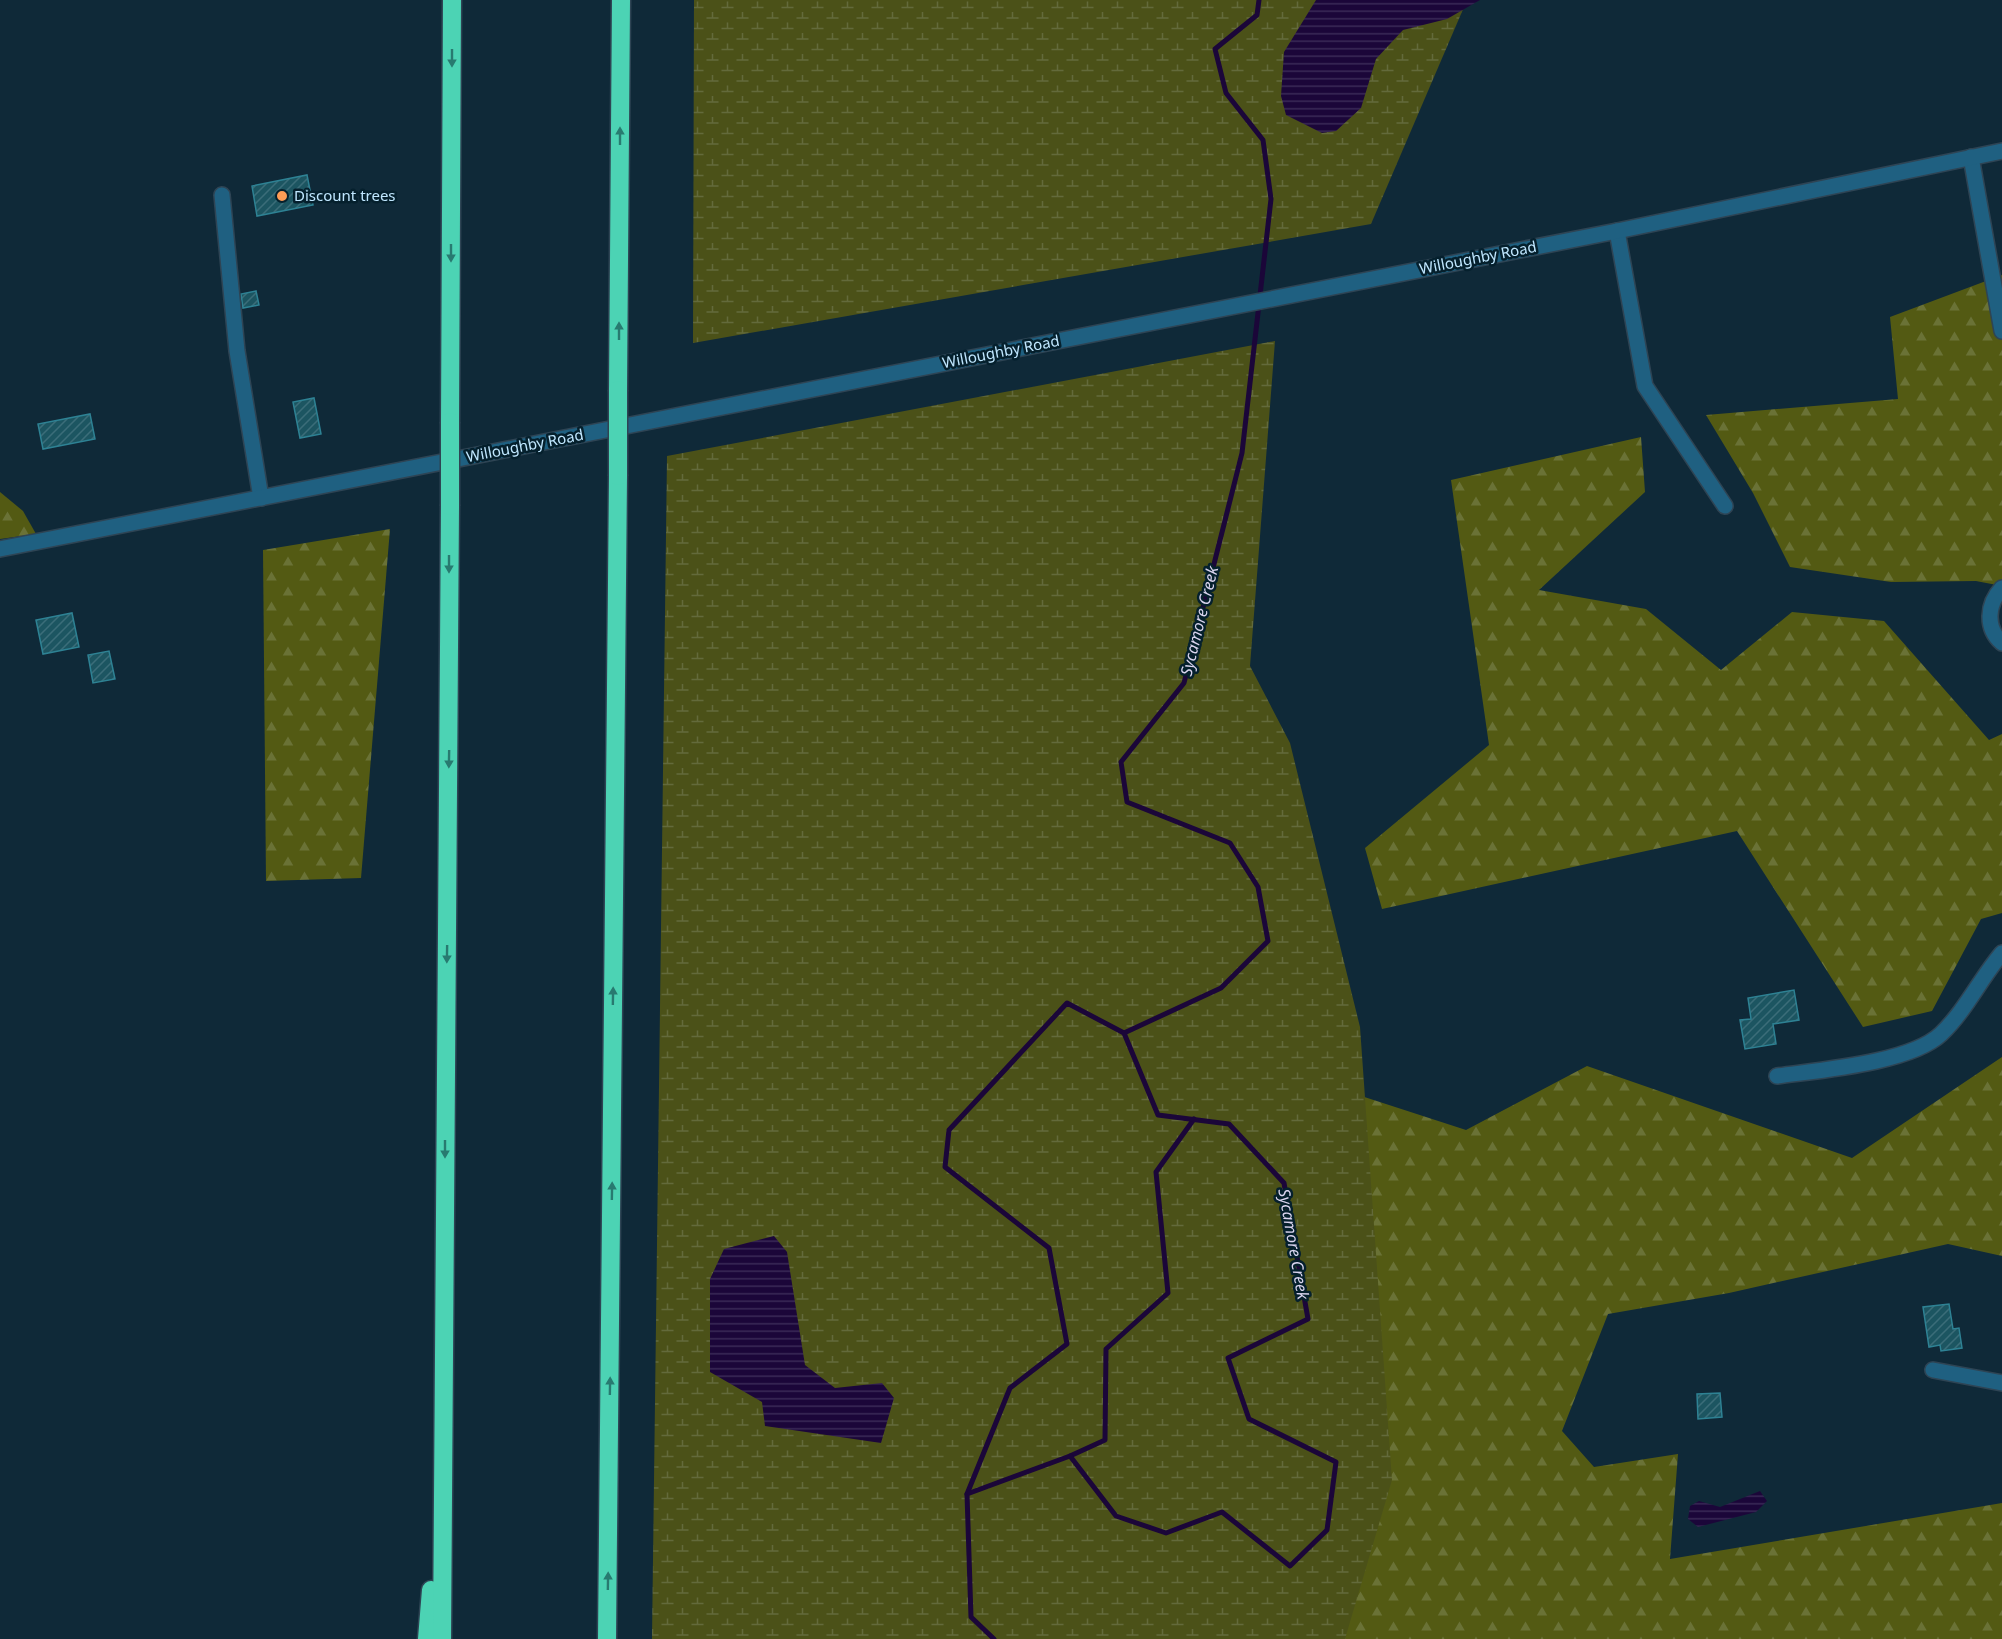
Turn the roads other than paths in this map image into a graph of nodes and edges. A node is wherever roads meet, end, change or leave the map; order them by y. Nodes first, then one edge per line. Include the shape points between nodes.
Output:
1 (452, 0) edge
2 (621, 0) edge
3 (2002, 151) edge
4 (1971, 157) junction
5 (222, 195) dead end
6 (1617, 231) junction
7 (2002, 331) edge
8 (261, 498) junction
9 (1725, 506) dead end
10 (0, 549) edge
11 (2002, 588) edge
12 (2002, 643) edge
13 (2002, 953) edge
14 (1777, 1076) dead end
15 (1933, 1370) dead end
16 (2002, 1383) edge
17 (442, 1469) junction
18 (427, 1639) edge
19 (442, 1639) edge
20 (607, 1639) edge

1 -> 17 highway, bridge
20 -> 2 highway, bridge
3 - 4 street, Willoughby Road
4 - 6 street, Willoughby Road
4 - 7 street
5 - 8 street via 237,351
6 - 8 street, Willoughby Road
6 - 9 street via 1645,386
8 - 10 street, Willoughby Road
11 - 12 street via 1993,597 1989,613 1994,636
13 - 14 street via 1962,1010 1939,1036 1919,1048 1902,1055
15 - 16 street
17 - 18 highway
17 - 19 highway

